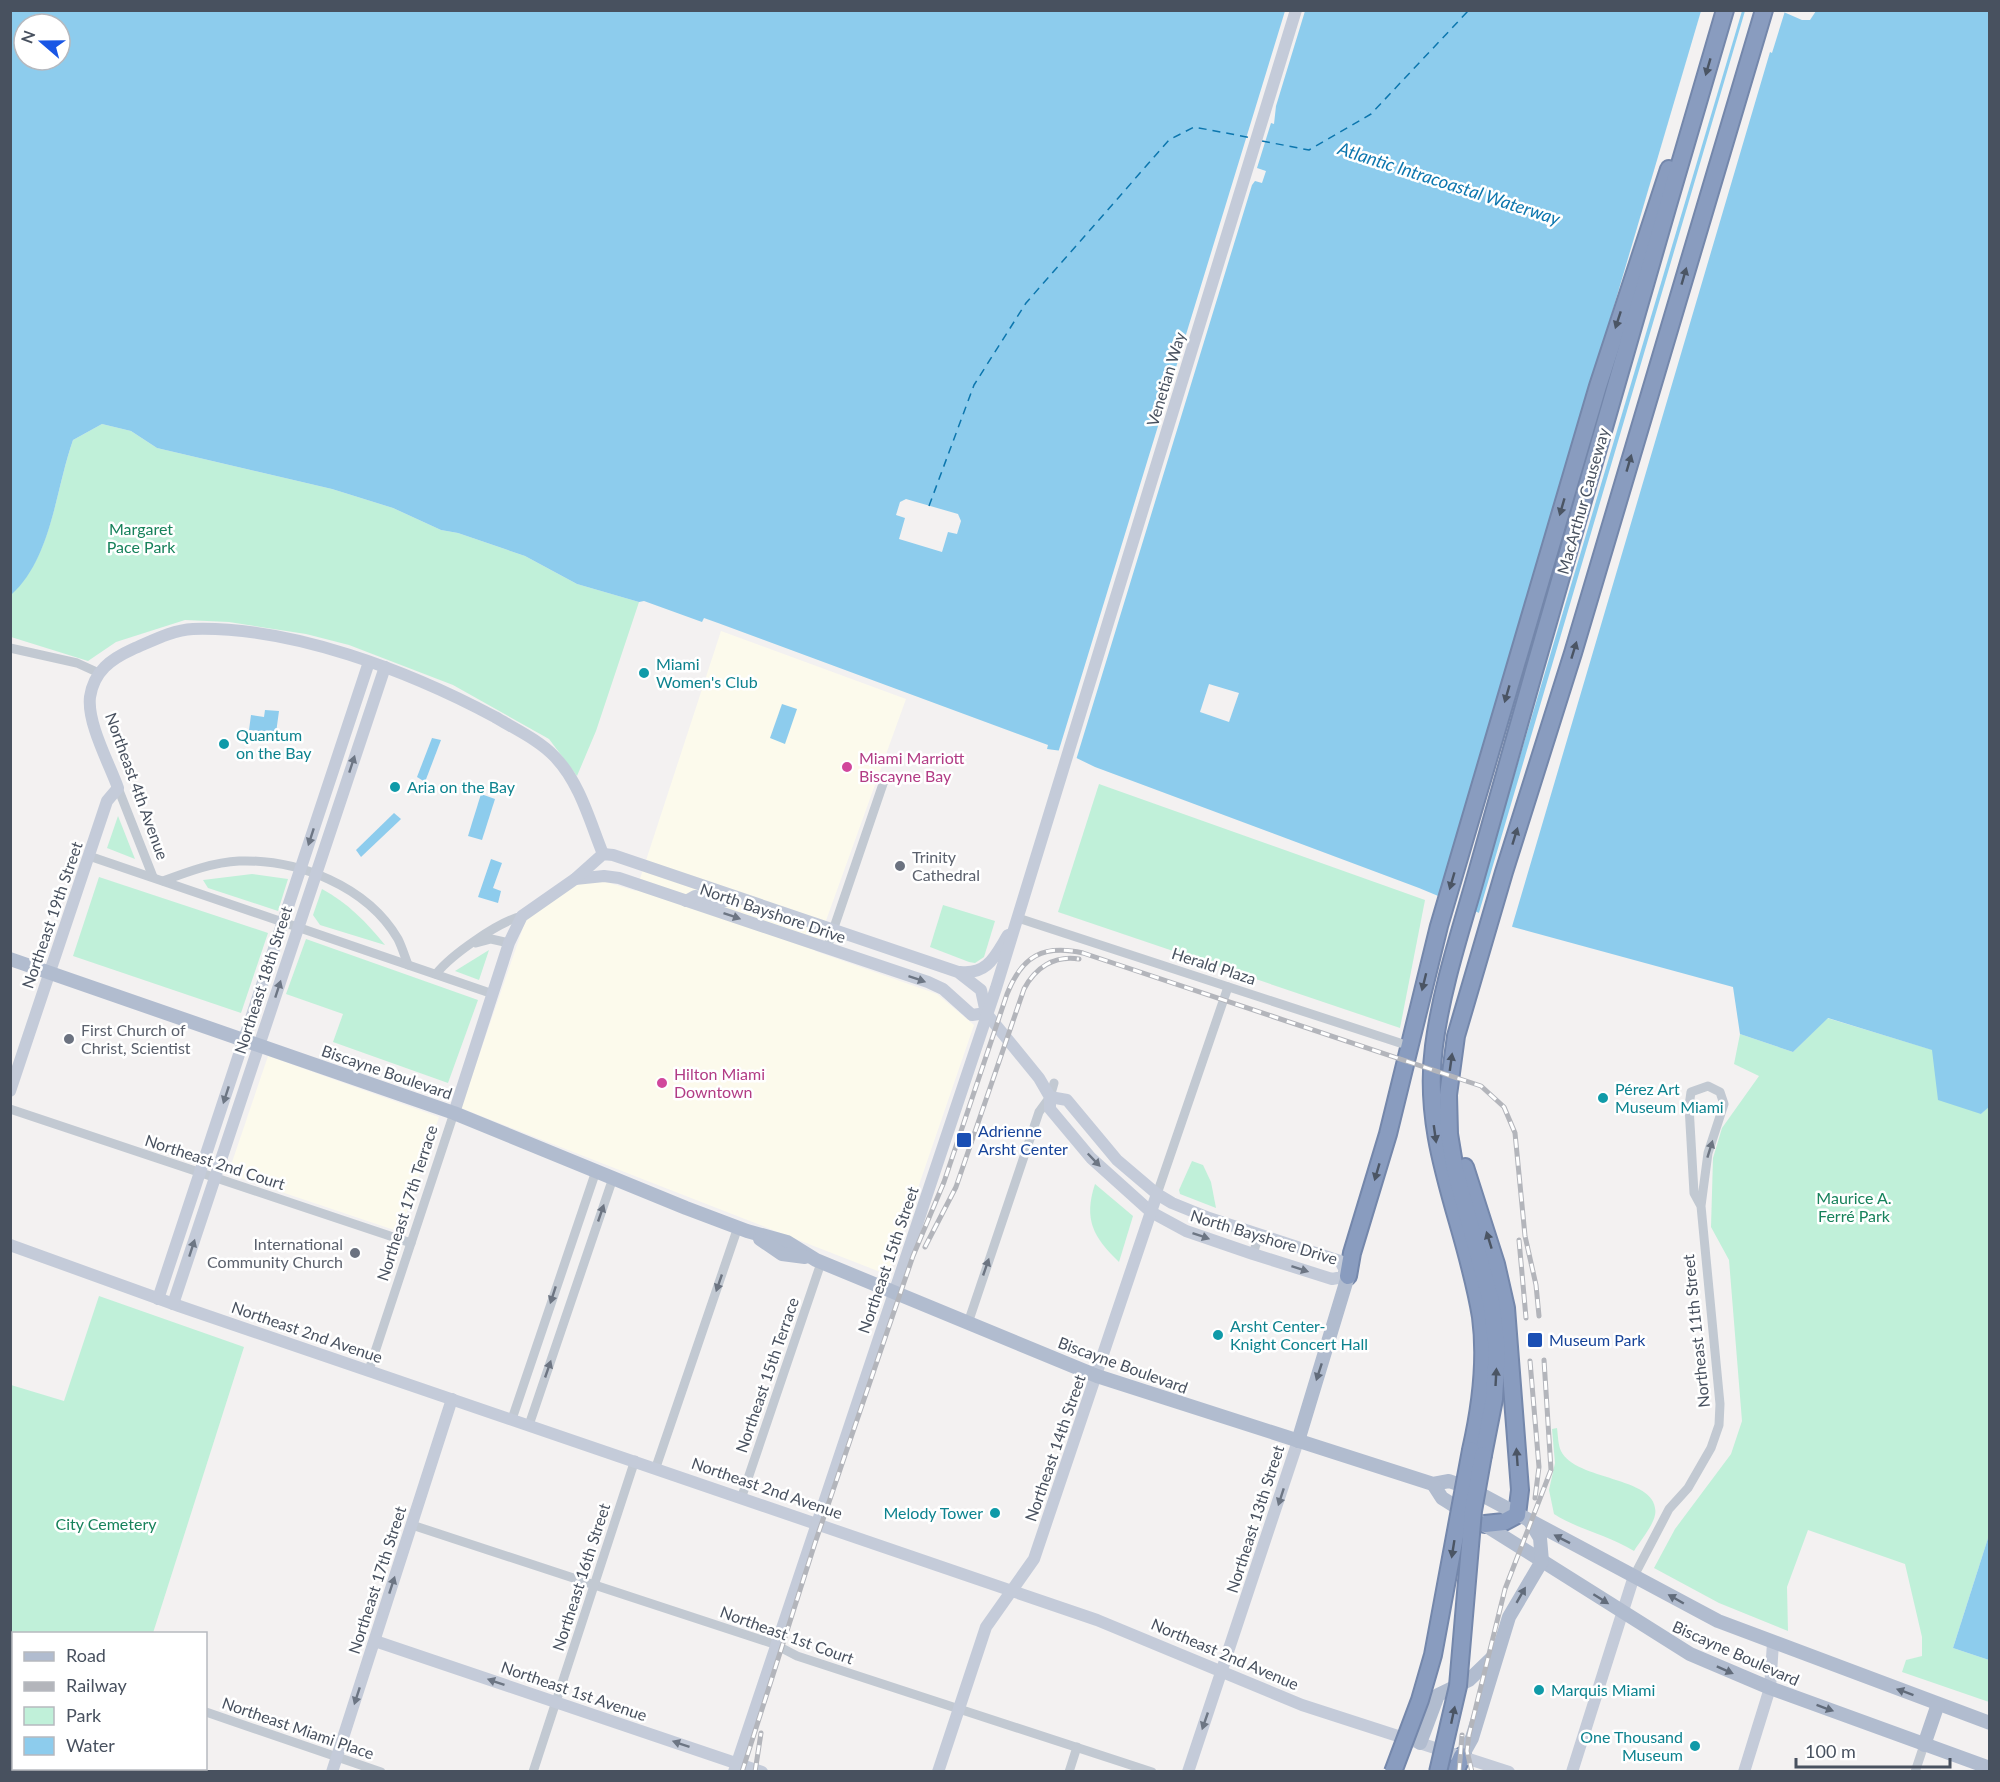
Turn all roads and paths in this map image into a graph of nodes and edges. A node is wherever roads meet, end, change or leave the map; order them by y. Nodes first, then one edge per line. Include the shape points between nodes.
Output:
1 (1296, 10) edge
2 (1725, 10) edge
3 (1764, 10) edge
4 (1684, 149) junction
5 (10, 648) edge
6 (369, 662) junction
7 (385, 667) junction
8 (99, 673) junction
9 (1067, 758) joint
10 (885, 778) dead end
11 (118, 788) junction
12 (326, 792) junction
13 (341, 798) junction
14 (603, 854) junction
15 (89, 856) junction
16 (643, 865) junction
17 (301, 869) junction
18 (660, 871) junction
19 (316, 874) junction
20 (153, 877) junction
21 (619, 878) junction
22 (575, 879) junction
23 (163, 881) junction
24 (732, 896) junction
25 (672, 897) junction
26 (686, 900) junction
27 (522, 916) junction
28 (1018, 918) junction
29 (283, 922) junction
30 (298, 927) junction
31 (834, 930) junction
32 (509, 943) junction
33 (474, 944) junction
34 (827, 948) junction
35 (10, 959) edge
36 (408, 965) junction
37 (50, 972) junction
38 (958, 972) junction
39 (436, 974) junction
40 (1228, 987) junction
41 (493, 994) junction
42 (986, 1013) junction
43 (244, 1040) junction
44 (1400, 1043) dead end
45 (259, 1045) junction
46 (1054, 1083) dead end
47 (1449, 1088) junction
48 (10, 1091) edge
49 (1050, 1096) junction
50 (10, 1109) edge
51 (454, 1113) junction
52 (596, 1171) junction
53 (200, 1173) junction
54 (215, 1178) junction
55 (613, 1178) junction
56 (1158, 1194) junction
57 (1701, 1206) junction
58 (1151, 1212) junction
59 (743, 1229) junction
60 (1259, 1235) junction
61 (411, 1243) junction
62 (10, 1245) edge
63 (1253, 1254) junction
64 (816, 1260) junction
65 (1348, 1276) junction
66 (895, 1293) junction
67 (158, 1299) junction
68 (173, 1304) junction
69 (968, 1323) junction
70 (369, 1371) junction
71 (1097, 1376) junction
72 (452, 1399) junction
73 (512, 1419) junction
74 (529, 1425) junction
75 (1298, 1441) junction
76 (1477, 1452) junction
77 (635, 1460) junction
78 (656, 1467) junction
79 (1433, 1484) junction
80 (742, 1496) junction
81 (1524, 1519) junction
82 (816, 1522) junction
83 (1485, 1524) junction
84 (412, 1525) junction
85 (1542, 1561) junction
86 (1634, 1576) junction
87 (594, 1584) junction
88 (1010, 1590) junction
89 (1624, 1613) junction
90 (375, 1641) junction
91 (1773, 1643) junction
92 (774, 1644) junction
93 (1496, 1654) junction
94 (1222, 1671) junction
95 (1770, 1688) junction
96 (555, 1702) junction
97 (1938, 1704) junction
98 (958, 1708) junction
99 (207, 1712) edge
100 (1989, 1723) edge
101 (1420, 1743) junction
102 (1924, 1745) junction
103 (1077, 1747) junction
104 (337, 1757) junction
105 (1458, 1764) edge
106 (735, 1767) edge
107 (1989, 1768) edge
108 (332, 1772) edge
109 (381, 1772) edge
110 (533, 1772) edge
111 (762, 1772) edge
112 (938, 1772) edge
113 (1069, 1772) edge
114 (1152, 1772) edge
115 (1188, 1772) edge
116 (1393, 1772) edge
117 (1438, 1772) edge
118 (1509, 1772) edge
119 (1572, 1772) edge
120 (1744, 1772) edge
121 (1915, 1772) edge

1 - 9 street, Venetian Way
2 -> 4 highway, MacArthur Causeway
47 -> 3 highway, MacArthur Causeway via 1456,1036 1483,939 1573,653
4 -> 65 highway via 1665,175 1618,321 1439,926
4 -> 76 highway, MacArthur Causeway via 1460,932 1444,992 1432,1062 1433,1115 1440,1166 1482,1328 1483,1381
5 - 8 street via 76,663
6 - 7 street
6 - 8 street via 269,636 191,629 169,633 119,656
6 - 12 street, Northeast 18th Street
13 -> 7 street, Northeast 18th Street
7 - 14 street via 453,694 554,756 582,800
8 - 11 street, Northeast 4th Avenue via 92,687 90,706
9 - 28 street, Northeast 15th Street
10 - 31 street
11 - 15 street, Northeast 19th Street via 107,801
11 - 20 street, Northeast 4th Avenue
12 - 13 street
12 -> 17 street, Northeast 18th Street
13 - 19 street, Northeast 18th Street
14 - 16 street, North Bayshore Drive
14 - 22 street
15 - 20 street, Northeast 4th Avenue
15 - 37 street, Northeast 19th Street
16 - 18 street, North Bayshore Drive
16 - 21 street via 630,876
17 - 19 street, Northeast 4th Avenue
17 - 23 street, Northeast 4th Avenue via 279,863 237,861
17 - 29 street, Northeast 18th Street
18 - 24 street, North Bayshore Drive
18 - 25 street via 664,888
19 - 30 street, Northeast 18th Street
19 - 36 street, Northeast 4th Avenue via 348,890 371,908 398,939
20 - 23 street, Northeast 4th Avenue
21 - 22 street, North Bayshore Drive
21 - 25 street, North Bayshore Drive
22 - 27 street, Northeast 17th Terrace
23 - 29 street, Northeast 4th Avenue
24 - 26 street via 725,901 695,896
24 - 31 street, North Bayshore Drive
25 - 26 street, North Bayshore Drive
26 -> 34 street, North Bayshore Drive
27 - 32 street, Northeast 17th Terrace
27 - 33 street, Northeast 17th Terrace via 505,920
28 - 38 street via 984,969
28 - 40 street, Herald Plaza
28 - 42 street, Northeast 15th Street
29 - 30 street, Northeast 4th Avenue
29 - 43 street, Northeast 18th Street
30 - 36 street, Northeast 4th Avenue
45 -> 30 street, Northeast 18th Street
31 - 34 street
31 - 38 street, North Bayshore Drive
32 - 33 street, Northeast 17th Terrace via 491,939
32 - 41 street, Northeast 17th Terrace
33 - 39 street, Northeast 17th Terrace via 445,963
34 -> 42 street, North Bayshore Drive via 943,989 972,1015
35 - 37 main road, Biscayne Boulevard
36 - 39 street, Northeast 4th Avenue
37 - 43 main road, Biscayne Boulevard
37 - 48 street, Northeast 19th Street
38 - 42 street, North Bayshore Drive via 981,990
39 - 41 street, Northeast 4th Avenue
40 - 44 street, Herald Plaza
40 - 56 street, Northeast 14th Street
41 - 51 street, Northeast 17th Terrace
42 - 49 street, North Bayshore Drive
42 - 66 street, Northeast 15th Street
43 - 45 main road, Biscayne Boulevard
43 -> 53 street, Northeast 18th Street
45 - 51 main road, Biscayne Boulevard
45 - 54 street, Northeast 18th Street
46 - 49 street
76 -> 47 highway, MacArthur Causeway via 1496,1390 1496,1334 1488,1286 1452,1155 1447,1121
81 -> 47 highway via 1506,1308 1459,1144
49 - 56 street, North Bayshore Drive via 1067,1100 1117,1160
49 -> 58 street, North Bayshore Drive via 1050,1109 1091,1158
69 -> 49 street via 1039,1112
50 - 53 street, Northeast 2nd Court
51 - 52 main road, Biscayne Boulevard
51 - 61 street, Northeast 17th Terrace
52 - 55 main road, Biscayne Boulevard
52 -> 73 street
53 - 54 street, Northeast 2nd Court
53 - 67 street, Northeast 18th Street
54 - 61 street, Northeast 2nd Court
68 -> 54 street, Northeast 18th Street
55 - 59 main road, Biscayne Boulevard
74 -> 55 street
56 - 58 street, Northeast 14th Street
56 - 60 street, North Bayshore Drive via 1194,1213
57 -> 57 street, Northeast 11th Street via 1708,1153 1724,1104 1720,1092 1708,1086 1691,1092 1689,1106 1694,1193
57 - 86 street, Northeast 11th Street via 1721,1414 1706,1458 1688,1488 1669,1509
58 -> 63 street, North Bayshore Drive via 1186,1231
58 - 71 street, Northeast 14th Street
59 - 64 main road, Biscayne Boulevard via 787,1242
59 -> 78 street
60 - 63 street
60 - 65 street, North Bayshore Drive via 1340,1262
61 - 70 street, Northeast 17th Terrace
62 - 67 street, Northeast 2nd Avenue
63 -> 65 street, North Bayshore Drive via 1332,1279
64 - 66 main road, Biscayne Boulevard
64 - 80 street, Northeast 15th Terrace
65 -> 75 main road, Northeast 13th Street
66 - 69 main road, Biscayne Boulevard
66 - 82 street, Northeast 15th Street
67 - 68 street, Northeast 2nd Avenue
68 - 70 street, Northeast 2nd Avenue
69 - 71 main road, Biscayne Boulevard
70 - 72 street, Northeast 2nd Avenue
71 - 75 main road, Biscayne Boulevard
71 - 88 street, Northeast 14th Street via 1034,1559
72 - 73 street, Northeast 2nd Avenue
72 - 84 street, Northeast 17th Street
73 - 74 street, Northeast 2nd Avenue
74 - 77 street, Northeast 2nd Avenue
75 - 79 main road, Biscayne Boulevard
75 -> 94 street, Northeast 13th Street
76 -> 116 highway, bridge via 1433,1656
117 -> 76 highway, bridge via 1464,1642
77 - 78 street, Northeast 2nd Avenue
77 - 87 street, Northeast 16th Street
78 - 80 street, Northeast 2nd Avenue
79 - 81 main road, Biscayne Boulevard via 1449,1481 1469,1488
79 - 83 main road, Biscayne Boulevard via 1442,1498
80 - 82 street, Northeast 2nd Avenue
81 - 83 highway
81 - 85 main road via 1540,1538
86 -> 81 main road, Biscayne Boulevard
82 - 88 street, Northeast 2nd Avenue
82 - 92 street, Northeast 15th Street
83 - 85 main road, Biscayne Boulevard
84 - 87 street, Northeast 1st Court
90 -> 84 street, Northeast 17th Street
85 -> 89 main road, Biscayne Boulevard
93 -> 85 main road via 1513,1610
86 - 89 street
91 -> 86 main road, Biscayne Boulevard via 1718,1621
87 - 92 street, Northeast 1st Court
87 - 96 street, Northeast 16th Street
88 - 94 street, Northeast 2nd Avenue via 1117,1627
88 - 98 street, Northeast 14th Street via 987,1627
89 -> 95 main road, Biscayne Boulevard via 1690,1654
89 - 119 street
96 -> 90 street, Northeast 1st Avenue
90 -> 104 street, Northeast 17th Street
91 - 95 street
97 -> 91 main road, Biscayne Boulevard
92 - 98 street, Northeast 1st Court via 797,1656
92 - 106 street, Northeast 15th Street
93 - 101 main road via 1470,1680 1438,1695
93 - 105 main road via 1472,1738
94 - 101 street, Northeast 2nd Avenue via 1302,1705
94 -> 115 street, Northeast 13th Street
95 -> 102 main road, Biscayne Boulevard
95 - 120 street
106 -> 96 street, Northeast 1st Avenue
96 - 110 street, Northeast 16th Street
97 - 100 main road, Biscayne Boulevard
97 - 102 main road
98 - 103 street, Northeast 1st Court
98 - 112 street, Northeast 14th Street
99 - 104 street, Northeast Miami Place
101 - 105 street, Northeast 2nd Avenue
102 - 107 main road, Biscayne Boulevard
102 - 121 street
103 - 113 street
103 - 114 street, Northeast 1st Court
104 - 108 street, Northeast 17th Street
104 - 109 street, Northeast Miami Place
105 - 118 street, Northeast 2nd Avenue
106 - 111 street, Northeast 1st Avenue

